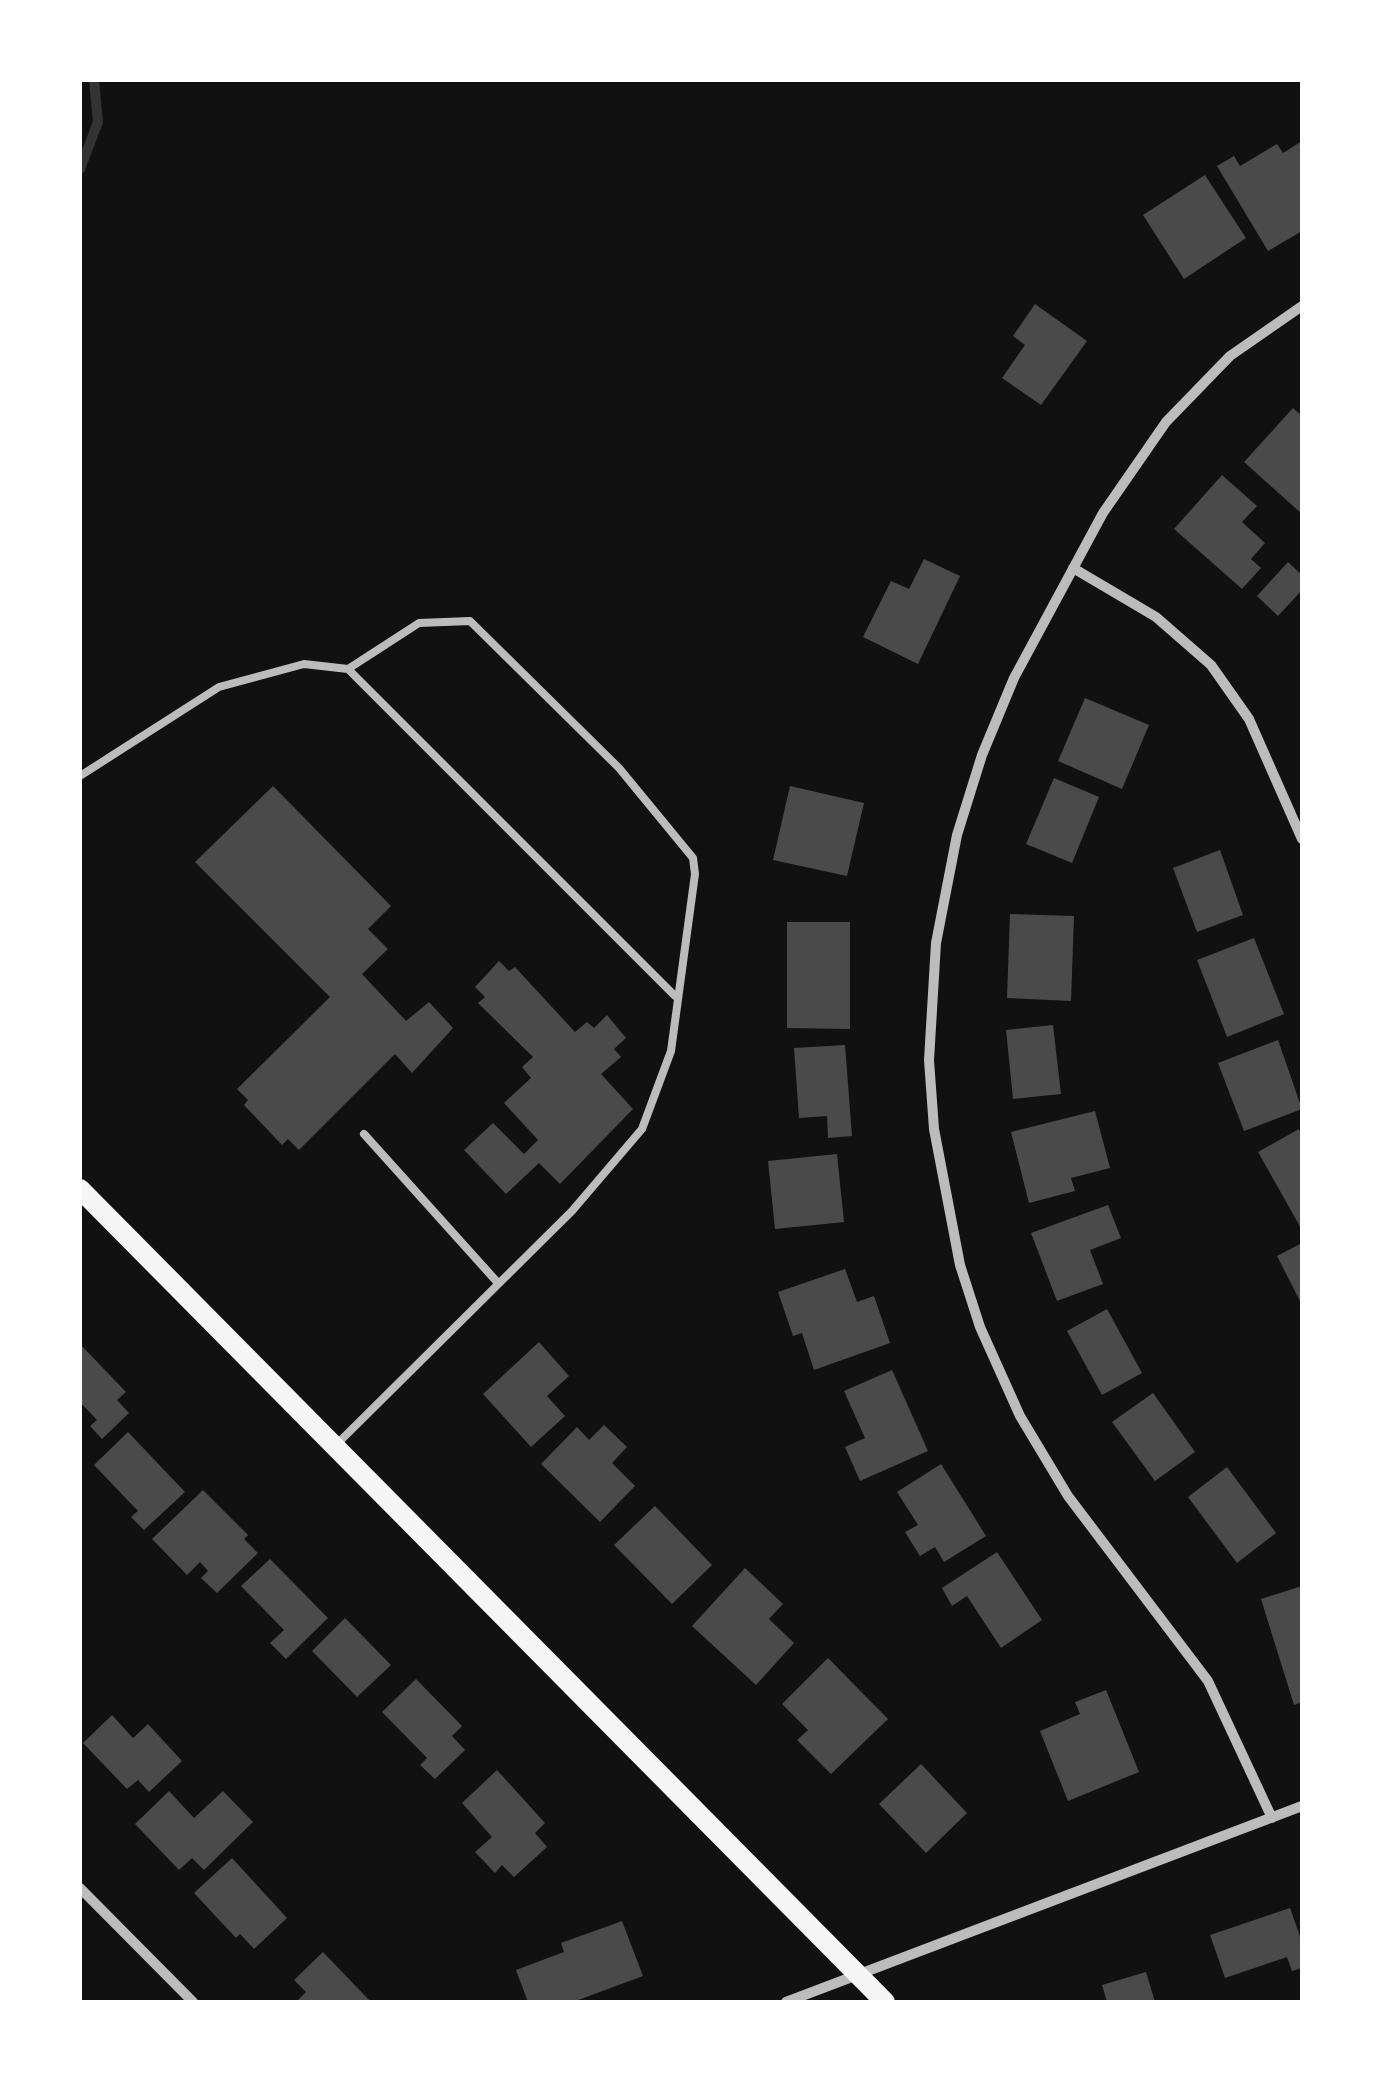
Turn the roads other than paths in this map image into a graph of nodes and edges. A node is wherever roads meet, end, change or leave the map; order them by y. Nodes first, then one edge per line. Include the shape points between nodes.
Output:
1 (1302, 306) edge
2 (1073, 568) junction
3 (348, 668) junction
4 (80, 776) edge
5 (1302, 840) edge
6 (675, 996) junction
7 (364, 1134) dead end
8 (80, 1189) edge
9 (498, 1283) junction
10 (335, 1447) junction
11 (1302, 1806) edge
12 (1272, 1818) junction
13 (80, 1888) edge
14 (857, 1975) junction
15 (193, 2002) edge
16 (786, 2002) edge
17 (885, 2002) edge

1 - 2 street via 1230,356 1166,422
2 - 5 street via 1156,617 1211,665 1249,719
2 - 12 street via 982,755 943,900 929,1060 945,1204 980,1327 1020,1416 1068,1496 1208,1681
3 - 4 lane via 304,664 219,687
3 - 6 lane
3 - 6 lane via 419,623 470,621 619,768 693,858
6 - 9 lane via 671,1052 642,1128
7 - 9 lane
8 - 10 main road
9 - 10 lane
10 - 14 main road
11 - 12 street
12 - 14 street
13 - 15 street
14 - 16 street
14 - 17 main road

